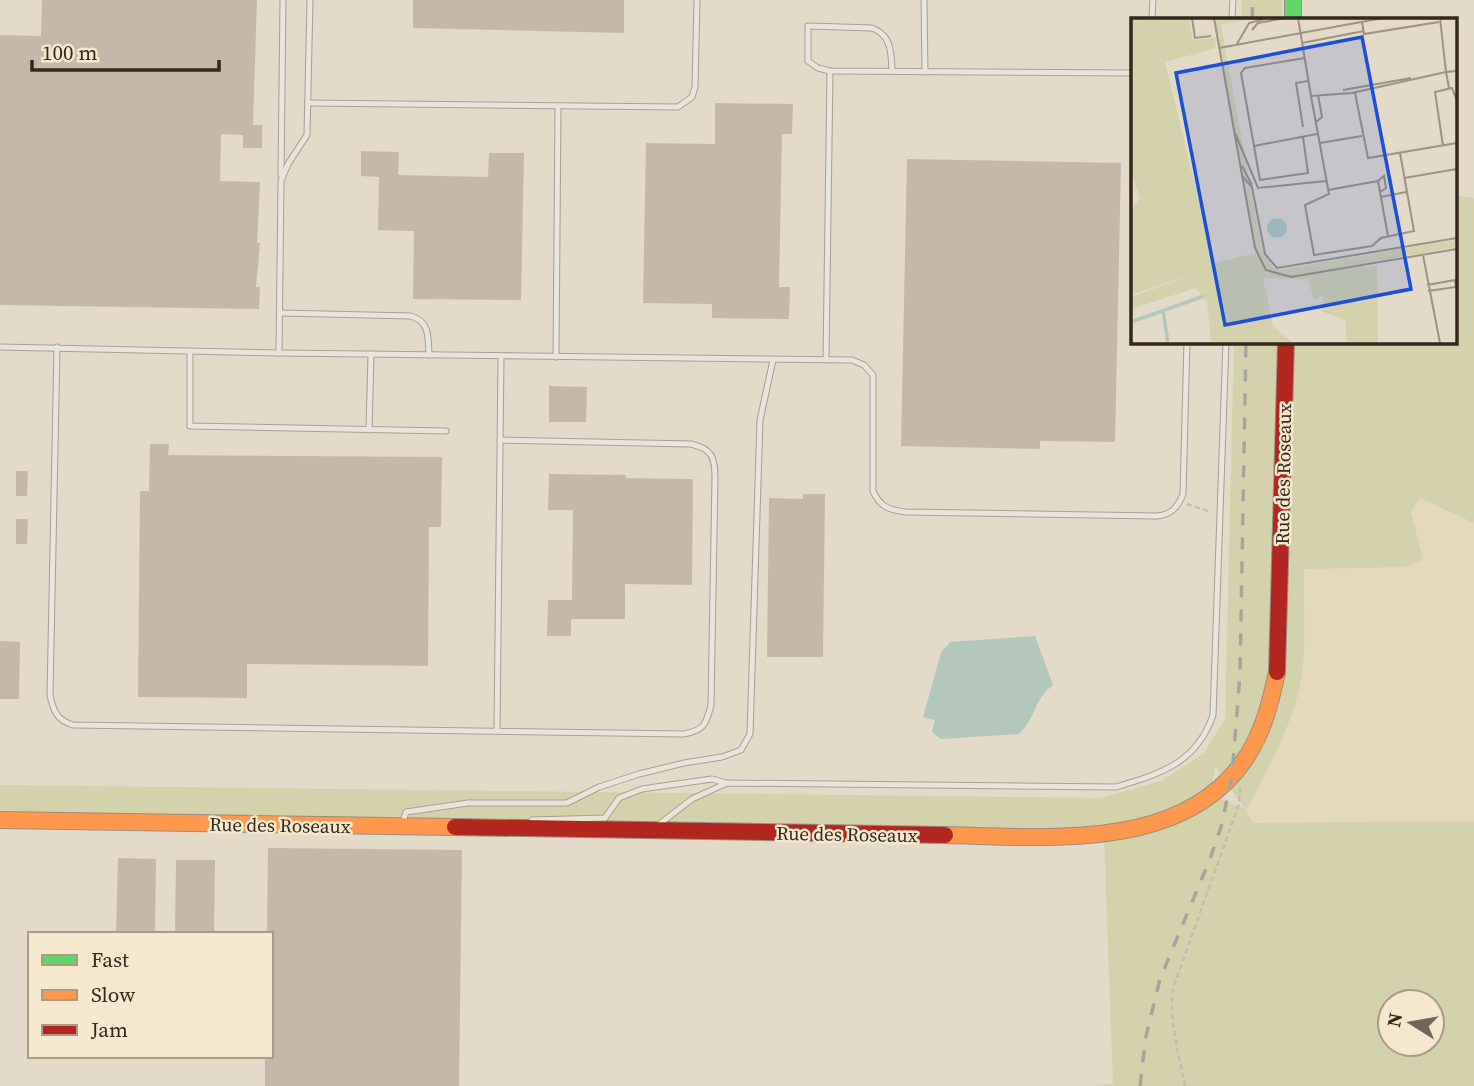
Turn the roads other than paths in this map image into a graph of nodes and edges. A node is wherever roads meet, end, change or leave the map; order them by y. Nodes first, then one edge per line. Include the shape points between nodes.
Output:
1 (283, 0) edge
2 (310, 0) edge
3 (697, 0) edge
4 (924, 0) edge
5 (1153, 0) edge
6 (1233, 0) edge
7 (1293, 0) edge
8 (1152, 18) edge
9 (1232, 18) edge
10 (1293, 18) edge
11 (830, 71) junction
12 (892, 71) junction
13 (925, 72) junction
14 (1131, 73) edge
15 (309, 103) junction
16 (558, 107) junction
17 (281, 181) junction
18 (280, 313) junction
19 (1187, 343) edge
20 (1226, 343) edge
21 (1286, 343) edge
22 (0, 347) edge
23 (57, 347) junction
24 (190, 351) junction
25 (279, 353) junction
26 (371, 354) junction
27 (429, 355) junction
28 (501, 356) junction
29 (555, 357) junction
30 (773, 360) junction
31 (827, 360) junction
32 (369, 430) junction
33 (446, 431) dead end
34 (500, 440) junction
35 (497, 731) junction
36 (727, 783) junction
37 (0, 820) edge
38 (401, 828) junction
39 (528, 829) junction
40 (651, 831) junction

1 - 17 lane
2 - 15 lane
3 - 16 lane via 695,87 686,104 669,109
4 - 13 lane
5 - 8 lane
6 - 9 lane
7 - 10 street
11 - 12 lane
11 - 12 lane via 808,61 808,26 881,32 889,41
11 - 31 lane
12 - 13 lane
13 - 14 lane
15 - 16 lane
15 - 17 lane via 307,135
16 - 29 lane
17 - 18 lane
18 - 25 lane
18 - 27 lane via 411,316 428,330
19 - 31 lane via 1185,477 1180,502 1171,512 1157,516 886,508 873,491 873,375 859,361
20 - 36 lane via 1213,715 1207,733 1190,754 1161,774 1116,787
21 - 40 street, Rue des Roseaux via 1275,691 1266,719 1242,761 1210,796 1150,826 1104,835
22 - 23 lane
23 - 24 lane
23 - 35 lane via 50,696 62,721
24 - 25 lane
24 - 32 lane via 190,426
25 - 26 lane
26 - 27 lane
26 - 32 lane
27 - 28 lane
28 - 29 lane
28 - 34 lane
29 - 30 lane
30 - 31 lane
30 - 38 lane via 760,420 750,734 741,750 639,774 567,803 468,803 406,813
32 - 33 lane
34 - 35 lane
34 - 35 lane via 691,444 710,454 715,478 711,705 706,724 684,734
36 - 39 lane via 712,779 642,789 619,798 606,818 533,820
36 - 40 lane via 692,799
37 - 38 street, Rue des Roseaux
38 - 39 street, Rue des Roseaux
39 - 40 street, Rue des Roseaux

